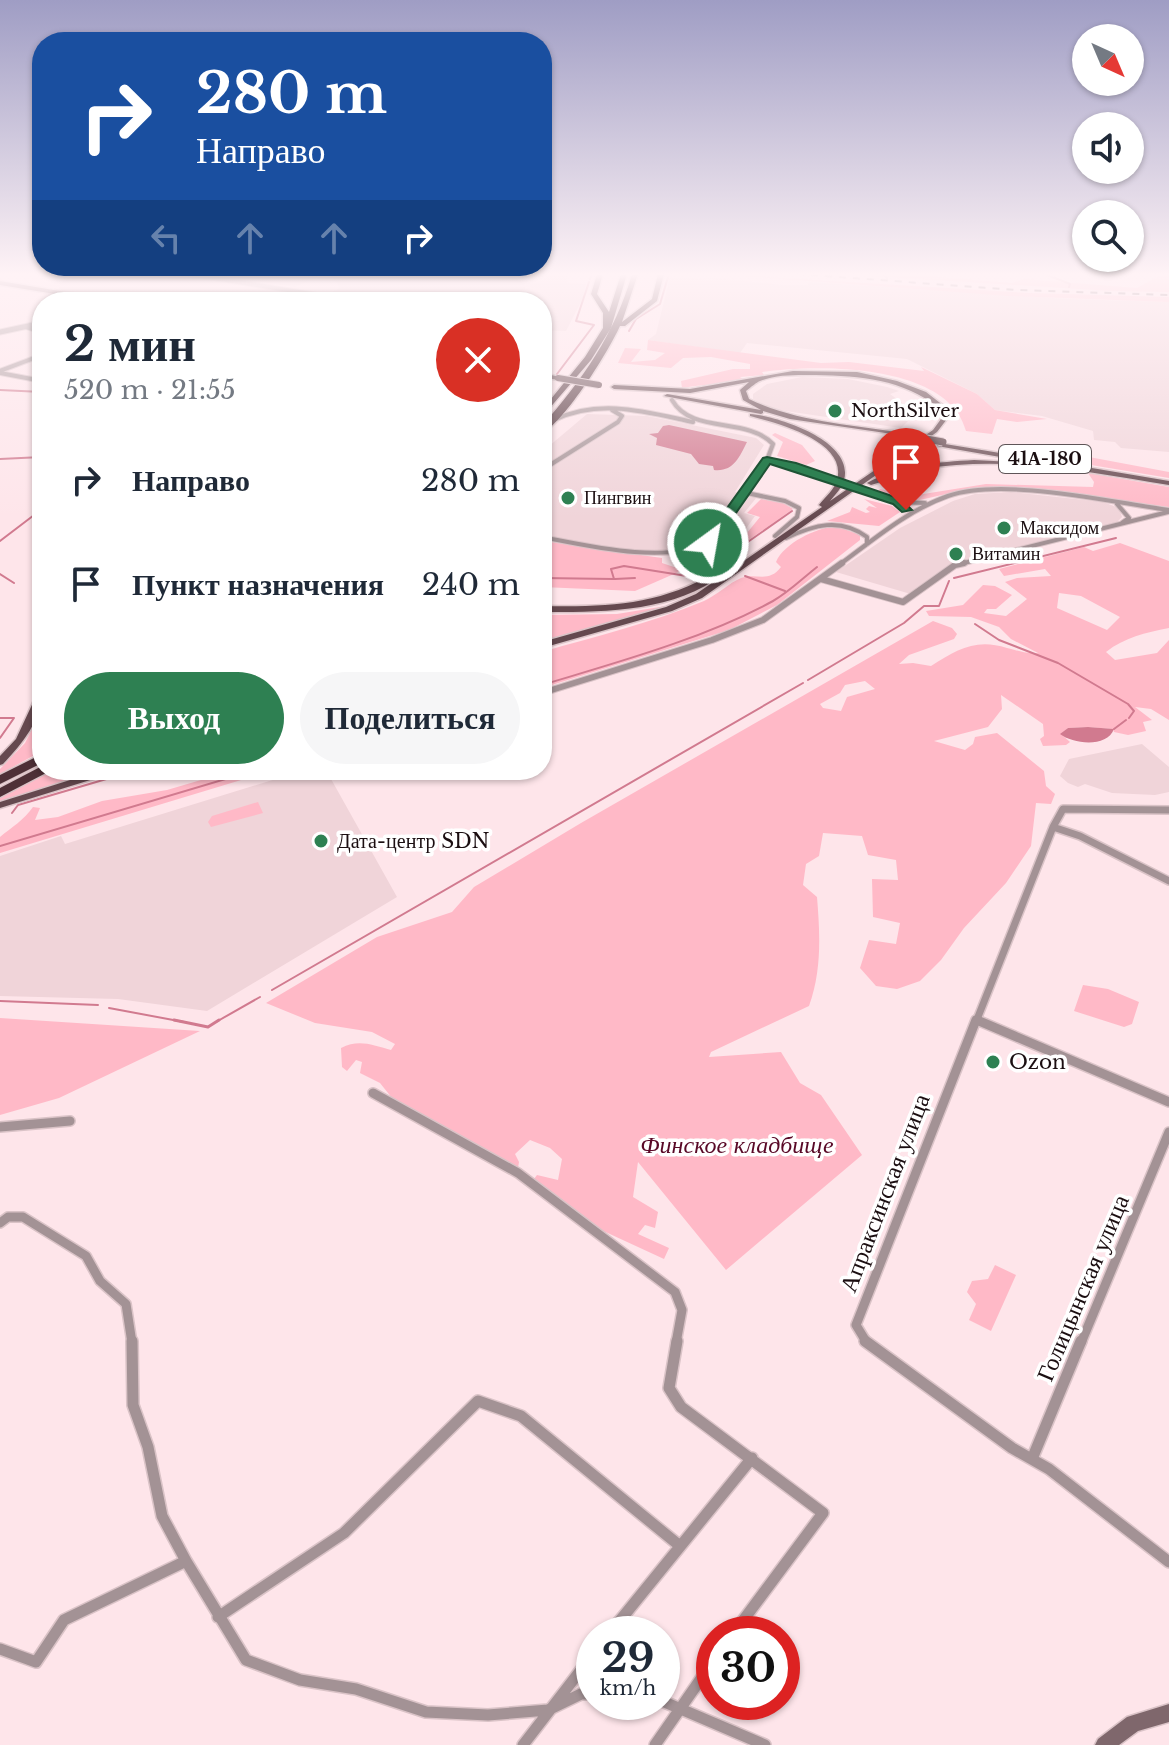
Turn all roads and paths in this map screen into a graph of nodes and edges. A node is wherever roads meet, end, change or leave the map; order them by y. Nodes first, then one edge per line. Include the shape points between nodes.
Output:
1 (589, 355) edge
2 (601, 355) edge
3 (32, 359) edge
4 (0, 372) edge
5 (552, 378) edge
6 (32, 379) edge
7 (598, 386) junction
8 (614, 387) junction
9 (672, 400) junction
10 (602, 408) junction
11 (720, 408) junction
12 (552, 411) edge
13 (552, 416) edge
14 (797, 418) junction
15 (552, 419) edge
16 (902, 437) junction
17 (772, 441) junction
18 (941, 443) junction
19 (767, 460) junction
20 (552, 463) edge
21 (1080, 468) junction
22 (1169, 482) edge
23 (852, 491) junction
24 (742, 492) junction
25 (1104, 500) junction
26 (897, 502) junction
27 (931, 502) junction
28 (823, 505) junction
29 (1169, 511) edge
30 (903, 518) junction
31 (1122, 524) junction
32 (775, 536) junction
33 (552, 538) edge
34 (786, 538) junction
35 (867, 544) junction
36 (821, 579) junction
37 (712, 587) junction
38 (552, 608) edge
39 (552, 609) edge
40 (552, 642) edge
41 (552, 690) edge
42 (32, 715) edge
43 (0, 762) edge
44 (32, 763) edge
45 (32, 775) edge
46 (0, 780) edge
47 (80, 780) edge
48 (0, 793) edge
49 (0, 805) edge
50 (1169, 810) edge
51 (1053, 827) junction
52 (1169, 881) edge
53 (976, 1020) junction
54 (373, 1093) dead end
55 (1169, 1102) edge
56 (70, 1121) dead end
57 (0, 1127) edge
58 (1169, 1132) edge
59 (0, 1223) edge
60 (752, 1458) junction
61 (1032, 1459) junction
62 (680, 1546) junction
63 (186, 1561) junction
64 (1169, 1562) edge
65 (624, 1616) edge
66 (746, 1616) edge
67 (218, 1617) junction
68 (0, 1649) edge
69 (576, 1675) edge
70 (696, 1685) edge
71 (576, 1696) edge
72 (680, 1707) joint
73 (548, 1710) junction
74 (1169, 1713) edge
75 (671, 1720) edge
76 (523, 1745) edge
77 (655, 1745) edge
78 (765, 1745) edge
79 (1104, 1745) edge

1 - 12 highway
2 - 13 highway via 575,394
3 - 4 street
4 - 6 street
5 - 7 main road, 41А-180, bridge
7 - 8 main road, 41А-180
7 - 9 main road, 41А-180
8 - 14 main road, 41А-180
8 - 23 main road via 697,390 775,375 837,373 895,382 938,403 944,414 940,427
9 - 11 main road, 41А-180
9 - 17 street via 689,417
10 - 15 street via 574,409
10 - 17 street via 634,410
10 - 20 street via 616,411 620,422
11 - 16 main road, 41А-180
11 - 28 main road via 788,425 829,447 839,459 841,479
14 - 16 main road, 41А-180
14 - 28 main road via 751,404 743,390 756,381 785,376 857,376 909,389 938,410 938,421 930,430
16 - 18 main road, 41А-180, bridge
17 - 19 street
18 - 21 main road, 41А-180
18 - 22 main road, 41А-180
19 - 24 street
19 - 26 street, bridge
21 - 22 main road, 41А-180
21 - 23 main road via 1005,461 951,463 897,473
23 - 34 main road
24 - 32 street via 799,508 797,517
24 - 33 street via 708,543 693,551 637,550
25 - 27 street via 989,490
25 - 29 street
25 - 31 street via 1127,512 1129,518
26 - 27 street
26 - 30 street via 906,510
27 - 30 street
28 - 32 main road
29 - 31 street
30 - 35 street
31 - 36 street via 955,565 903,602
32 - 38 main road via 690,590 638,604
34 - 35 street via 826,523 861,531
34 - 37 main road
35 - 36 street
36 - 41 street via 749,626
37 - 39 main road via 641,609
37 - 40 main road via 669,609
42 - 43 main road via 20,740
44 - 46 highway
45 - 48 highway
47 - 49 main road
50 - 51 street via 1063,809
51 - 52 street
51 - 53 street, Апраксинская улица
53 - 55 street
53 - 61 street, Апраксинская улица via 856,1325 872,1347
54 - 60 street via 518,1173 675,1292 682,1310 669,1388 681,1407
56 - 57 street
58 - 61 street, Голицынская улица
59 - 63 street via 23,1217 44,1228 86,1256 100,1281 126,1304 133,1405 162,1516
60 - 62 street
60 - 66 street via 823,1513
61 - 64 street, Апраксинская улица
62 - 65 street
62 - 67 street via 521,1416 478,1401 344,1533
63 - 67 street
63 - 68 street via 64,1620 36,1662
67 - 73 street via 246,1660 300,1680 356,1689 426,1712 488,1715
69 - 73 street
70 - 72 street
71 - 73 street
72 - 78 street
73 - 76 street
74 - 79 main road via 1133,1723
75 - 77 street

